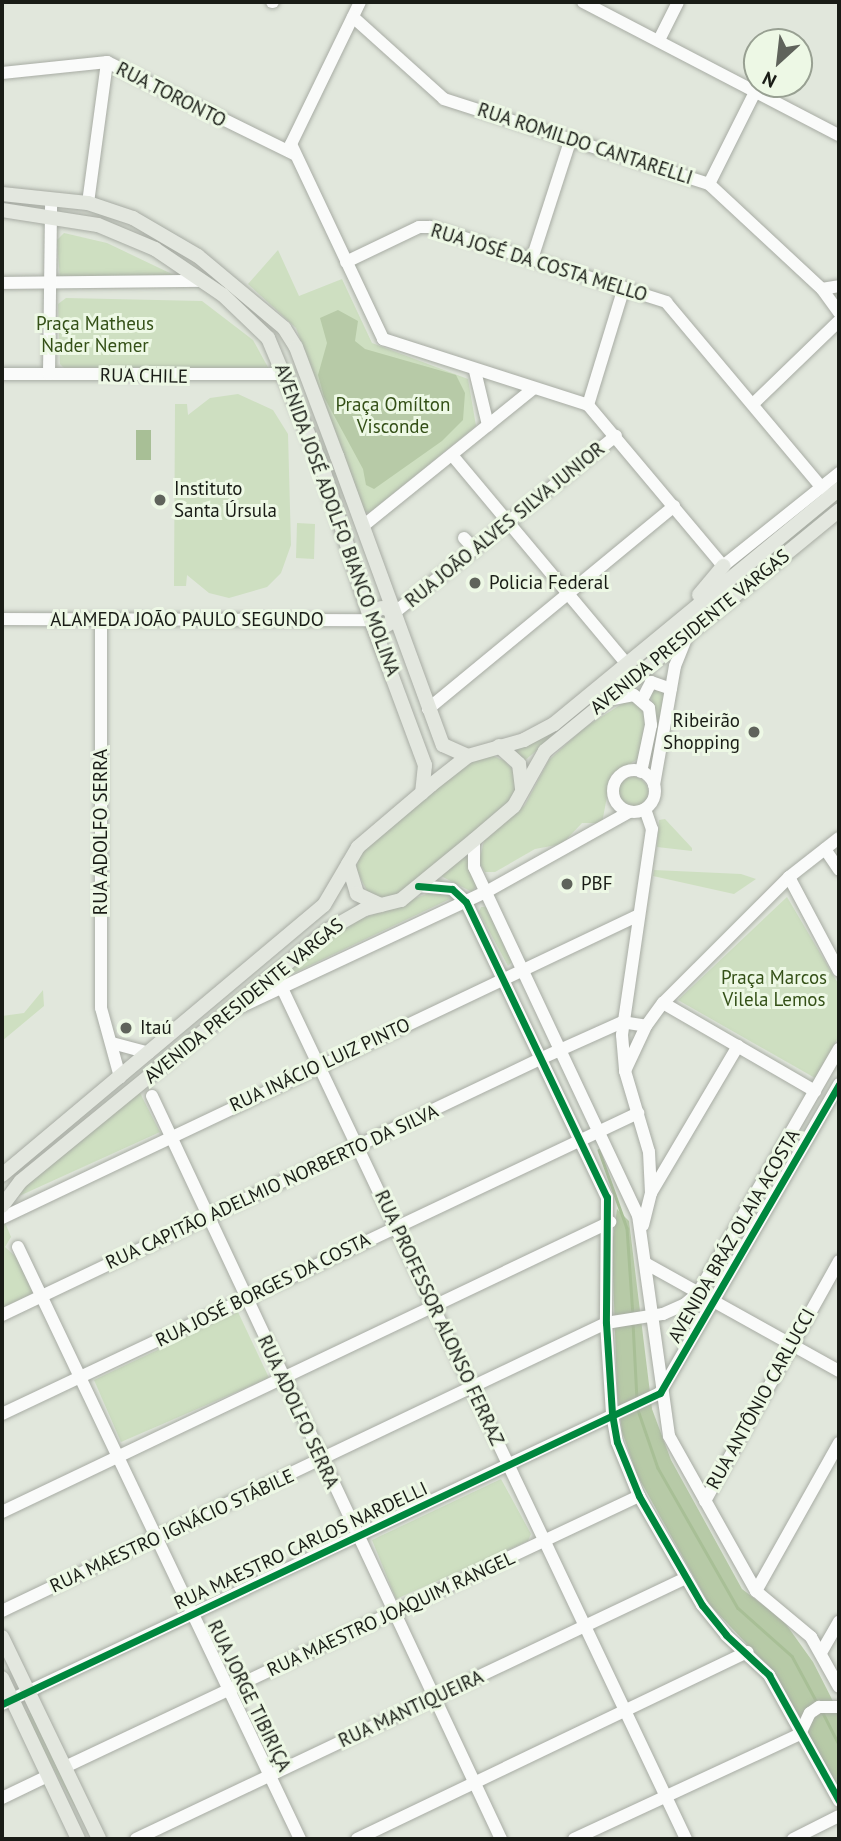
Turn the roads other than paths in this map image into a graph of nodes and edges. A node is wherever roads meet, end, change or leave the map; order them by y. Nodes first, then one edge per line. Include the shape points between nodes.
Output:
1 (360, 2) edge
2 (583, 2) edge
3 (678, 2) edge
4 (353, 17) junction
5 (659, 40) junction
6 (107, 62) junction
7 (2, 73) edge
8 (743, 86) edge
9 (752, 98) edge
10 (767, 98) edge
11 (839, 135) edge
12 (570, 141) junction
13 (294, 153) junction
14 (709, 184) junction
15 (2, 194) edge
16 (51, 199) junction
17 (88, 203) junction
18 (2, 210) edge
19 (50, 216) junction
20 (163, 234) junction
21 (155, 249) junction
22 (532, 259) junction
23 (346, 262) junction
24 (202, 281) junction
25 (2, 283) edge
26 (48, 284) junction
27 (839, 285) edge
28 (624, 287) junction
29 (822, 289) junction
30 (839, 312) edge
31 (839, 321) edge
32 (475, 371) junction
33 (2, 374) edge
34 (49, 374) junction
35 (287, 374) junction
36 (533, 389) junction
37 (753, 404) junction
38 (588, 405) junction
39 (488, 425) junction
40 (616, 436) junction
41 (452, 455) junction
42 (340, 462) junction
43 (323, 469) junction
44 (839, 473) edge
45 (822, 488) junction
46 (839, 489) edge
47 (674, 506) junction
48 (839, 510) edge
49 (509, 523) junction
50 (363, 526) junction
51 (464, 538) dead end
52 (475, 550) junction
53 (723, 566) junction
54 (567, 595) junction
55 (394, 613) junction
56 (2, 620) edge
57 (102, 620) junction
58 (371, 620) junction
59 (676, 623) junction
60 (689, 632) junction
61 (626, 663) junction
62 (671, 689) junction
63 (643, 698) junction
64 (604, 700) junction
65 (428, 709) junction
66 (499, 746) junction
67 (467, 756) junction
68 (641, 772) junction
69 (654, 785) junction
70 (522, 790) junction
71 (422, 793) junction
72 (645, 809) junction
73 (629, 812) junction
74 (839, 838) edge
75 (474, 840) junction
76 (825, 849) junction
77 (349, 859) junction
78 (839, 870) edge
79 (789, 877) junction
80 (418, 886) junction
81 (486, 892) junction
82 (466, 902) junction
83 (381, 905) junction
84 (639, 915) junction
85 (522, 969) junction
86 (839, 971) edge
87 (503, 978) junction
88 (281, 986) junction
89 (663, 1003) junction
90 (226, 1014) junction
91 (622, 1022) junction
92 (646, 1026) junction
93 (112, 1043) junction
94 (738, 1046) junction
95 (839, 1049) edge
96 (559, 1050) junction
97 (149, 1054) junction
98 (542, 1058) junction
99 (319, 1066) junction
100 (625, 1071) junction
101 (120, 1077) junction
102 (839, 1084) edge
103 (815, 1091) junction
104 (152, 1096) dead end
105 (638, 1113) junction
106 (599, 1131) junction
107 (170, 1136) junction
108 (581, 1139) junction
109 (358, 1147) junction
110 (2, 1175) edge
111 (764, 1180) junction
112 (652, 1193) junction
113 (777, 1193) junction
114 (2, 1206) edge
115 (2, 1218) edge
116 (207, 1218) junction
117 (610, 1222) junction
118 (396, 1227) junction
119 (643, 1229) junction
120 (18, 1247) dead end
121 (839, 1261) edge
122 (645, 1263) junction
123 (698, 1293) junction
124 (42, 1297) junction
125 (244, 1298) junction
126 (714, 1302) junction
127 (434, 1309) junction
128 (2, 1315) edge
129 (639, 1317) junction
130 (606, 1323) junction
131 (792, 1343) junction
132 (839, 1371) edge
133 (80, 1377) junction
134 (283, 1379) junction
135 (473, 1390) junction
136 (660, 1393) junction
137 (2, 1413) edge
138 (612, 1414) junction
139 (839, 1443) edge
140 (117, 1457) junction
141 (322, 1460) junction
142 (508, 1464) junction
143 (639, 1496) junction
144 (705, 1501) junction
145 (2, 1512) edge
146 (357, 1537) junction
147 (156, 1538) junction
148 (545, 1541) junction
149 (686, 1578) junction
150 (756, 1591) junction
151 (2, 1611) edge
152 (394, 1614) junction
153 (192, 1615) junction
154 (584, 1626) junction
155 (837, 1629) edge
156 (2, 1637) edge
157 (822, 1651) junction
158 (747, 1652) junction
159 (2, 1678) edge
160 (839, 1687) edge
161 (229, 1690) junction
162 (27, 1692) junction
163 (434, 1698) junction
164 (7, 1702) edge
165 (835, 1706) edge
166 (625, 1711) junction
167 (800, 1734) junction
168 (65, 1767) junction
169 (48, 1776) junction
170 (269, 1776) junction
171 (475, 1783) junction
172 (666, 1797) junction
173 (2, 1798) edge
174 (839, 1801) edge
175 (83, 1805) junction
176 (66, 1813) junction
177 (839, 1816) edge
178 (78, 1839) edge
179 (99, 1839) edge
180 (136, 1839) edge
181 (300, 1839) edge
182 (357, 1839) edge
183 (501, 1839) edge
184 (574, 1839) edge
185 (686, 1839) edge
186 (793, 1839) edge

1 - 4 street
2 - 5 street
3 - 5 street
4 - 12 street, RUA ROMILDO CANTARELLI via 444,99
4 - 13 street via 292,135
5 - 8 street
6 - 7 street, RUA TORONTO
6 - 13 street, RUA TORONTO
6 - 17 street
9 - 14 street
10 - 11 street
12 - 14 street, RUA ROMILDO CANTARELLI
12 - 22 street
13 - 23 street
14 - 29 street, RUA ROMILDO CANTARELLI
15 - 16 main road, AVENIDA JOSÉ ADOLFO BIANCO MOLINA
16 - 17 main road, AVENIDA JOSÉ ADOLFO BIANCO MOLINA
16 - 19 street
17 - 20 main road, AVENIDA JOSÉ ADOLFO BIANCO MOLINA
18 - 19 main road, AVENIDA JOSÉ ADOLFO BIANCO MOLINA
19 - 21 main road, AVENIDA JOSÉ ADOLFO BIANCO MOLINA via 105,227
19 - 26 street
20 - 21 main road
20 - 42 main road, AVENIDA JOSÉ ADOLFO BIANCO MOLINA via 232,282 284,328 296,347
21 - 24 main road, AVENIDA JOSÉ ADOLFO BIANCO MOLINA
22 - 23 street, RUA JOSÉ DA COSTA MELLO via 419,227
22 - 28 street, RUA JOSÉ DA COSTA MELLO
23 - 32 street via 383,339
24 - 26 street
24 - 35 main road, AVENIDA JOSÉ ADOLFO BIANCO MOLINA via 268,338
25 - 26 street
26 - 34 street
27 - 29 street
28 - 37 street, RUA JOSÉ DA COSTA MELLO via 675,309
28 - 38 street
29 - 30 street, RUA ROMILDO CANTARELLI
31 - 37 street
32 - 36 street
32 - 39 street
33 - 34 street, RUA CHILE
34 - 35 street, RUA CHILE
35 - 43 main road, AVENIDA JOSÉ ADOLFO BIANCO MOLINA
36 - 38 street
36 - 39 street
37 - 45 street, RUA JOSÉ DA COSTA MELLO
38 - 40 street
39 - 41 street
40 - 47 street
40 - 49 street, RUA JOÃO ALVES SILVA JUNIOR
41 - 49 street
41 - 50 street
42 - 43 main road
42 - 50 main road, AVENIDA JOSÉ ADOLFO BIANCO MOLINA
43 - 58 main road, AVENIDA JOSÉ ADOLFO BIANCO MOLINA
44 - 45 street
45 - 53 street
46 - 59 main road, AVENIDA PRESIDENTE VARGAS
47 - 53 street
47 - 54 street
48 - 60 main road, AVENIDA PRESIDENTE VARGAS
49 - 52 street, RUA JOÃO ALVES SILVA JUNIOR
49 - 54 street
50 - 55 main road, AVENIDA JOSÉ ADOLFO BIANCO MOLINA
51 - 52 street
52 - 55 street, RUA JOÃO ALVES SILVA JUNIOR
53 - 59 main road
54 - 61 street
54 - 65 street
55 - 58 main road via 380,610
55 - 65 main road, AVENIDA JOSÉ ADOLFO BIANCO MOLINA
56 - 57 street, ALAMEDA JOÃO PAULO SEGUNDO
57 - 58 street, ALAMEDA JOÃO PAULO SEGUNDO
57 - 93 street, RUA ADOLFO SERRA via 101,1008
58 - 71 main road, AVENIDA JOSÉ ADOLFO BIANCO MOLINA via 425,765
59 - 61 main road, AVENIDA PRESIDENTE VARGAS
60 - 62 street
60 - 64 main road, AVENIDA PRESIDENTE VARGAS
61 - 66 main road, AVENIDA PRESIDENTE VARGAS via 554,724 524,740
62 - 63 street via 651,682
62 - 69 street
63 - 64 street
63 - 68 street via 652,717
64 - 70 main road, AVENIDA PRESIDENTE VARGAS via 545,751
65 - 67 main road, AVENIDA JOSÉ ADOLFO BIANCO MOLINA via 443,745
66 - 67 main road, AVENIDA PRESIDENTE VARGAS
66 - 70 main road via 519,764
67 - 71 main road, AVENIDA PRESIDENTE VARGAS
68 - 69 street
68 - 73 street via 621,774 613,786 618,805
69 - 72 street via 654,799
70 - 75 main road, AVENIDA PRESIDENTE VARGAS via 510,810
71 - 77 main road, AVENIDA PRESIDENTE VARGAS
72 - 73 street
72 - 84 street via 652,829
73 - 81 street
74 - 76 street
75 - 80 main road, AVENIDA PRESIDENTE VARGAS
75 - 81 street via 474,867
76 - 78 street
76 - 79 street
77 - 83 main road via 354,889 365,901
77 - 97 main road, AVENIDA PRESIDENTE VARGAS via 324,905
79 - 86 street
79 - 89 street
80 - 82 street via 452,889
80 - 83 main road, AVENIDA PRESIDENTE VARGAS via 401,900
81 - 82 street
81 - 85 street
82 - 87 street
82 - 88 street
83 - 90 main road, AVENIDA PRESIDENTE VARGAS via 328,930
84 - 85 street, RUA INÁCIO LUIZ PINTO
84 - 91 street
85 - 87 street, RUA INÁCIO LUIZ PINTO
85 - 96 street
87 - 98 street
87 - 99 street, RUA INÁCIO LUIZ PINTO
88 - 90 street
88 - 99 street, RUA PROFESSOR ALONSO FERRAZ
89 - 92 street
89 - 94 street
90 - 114 main road, AVENIDA PRESIDENTE VARGAS via 20,1181
91 - 92 street
91 - 96 street, RUA CAPITÃO ADELMIO NORBERTO DA SILVA
91 - 100 street
92 - 100 street
93 - 97 street
93 - 101 street, RUA ADOLFO SERRA
94 - 103 street
94 - 112 street
95 - 103 street, AVENIDA BRÁZ OLAIA ACOSTA
96 - 98 street, RUA CAPITÃO ADELMIO NORBERTO DA SILVA
96 - 106 street
97 - 101 main road, AVENIDA PRESIDENTE VARGAS
98 - 108 street
98 - 109 street, RUA CAPITÃO ADELMIO NORBERTO DA SILVA
99 - 107 street, RUA INÁCIO LUIZ PINTO
99 - 109 street, RUA PROFESSOR ALONSO FERRAZ
100 - 105 street
101 - 110 main road, AVENIDA PRESIDENTE VARGAS
102 - 113 street, AVENIDA BRÁZ OLAIA ACOSTA
103 - 111 street, AVENIDA BRÁZ OLAIA ACOSTA
104 - 107 street, RUA ADOLFO SERRA
105 - 106 street, RUA JOSÉ BORGES DA COSTA
105 - 112 street via 649,1152
106 - 108 street, RUA JOSÉ BORGES DA COSTA
106 - 119 street
107 - 115 street, RUA INÁCIO LUIZ PINTO
107 - 116 street, RUA ADOLFO SERRA
108 - 117 street via 607,1196
108 - 118 street, RUA JOSÉ BORGES DA COSTA
109 - 116 street, RUA CAPITÃO ADELMIO NORBERTO DA SILVA
109 - 118 street, RUA PROFESSOR ALONSO FERRAZ
111 - 113 street via 766,1189
111 - 123 street, AVENIDA BRÁZ OLAIA ACOSTA
112 - 119 street
113 - 126 street, AVENIDA BRÁZ OLAIA ACOSTA
116 - 124 street, RUA CAPITÃO ADELMIO NORBERTO DA SILVA
116 - 125 street, RUA ADOLFO SERRA
117 - 127 street
117 - 130 street
118 - 125 street, RUA JOSÉ BORGES DA COSTA
118 - 127 street, RUA PROFESSOR ALONSO FERRAZ
119 - 122 street
120 - 124 street, RUA JORGE TIBIRIÇA
121 - 131 street, RUA ANTÔNIO CARLUCCI
122 - 123 street
122 - 129 street
123 - 126 street
123 - 129 street, AVENIDA BRÁZ OLAIA ACOSTA via 675,1310
124 - 128 street, RUA CAPITÃO ADELMIO NORBERTO DA SILVA
124 - 133 street, RUA JORGE TIBIRIÇA
125 - 133 street, RUA JOSÉ BORGES DA COSTA
125 - 134 street, RUA ADOLFO SERRA
126 - 131 street
126 - 136 street, AVENIDA BRÁZ OLAIA ACOSTA
127 - 134 street
127 - 135 street, RUA PROFESSOR ALONSO FERRAZ
129 - 130 street, AVENIDA BRÁZ OLAIA ACOSTA
129 - 136 street
130 - 135 street, RUA MAESTRO IGNÁCIO STÁBILE
130 - 138 street
131 - 132 street
131 - 144 street, RUA ANTÔNIO CARLUCCI
133 - 137 street, RUA JOSÉ BORGES DA COSTA
133 - 140 street, RUA JORGE TIBIRIÇA
134 - 140 street
134 - 141 street, RUA ADOLFO SERRA
135 - 141 street, RUA MAESTRO IGNÁCIO STÁBILE
135 - 142 street, RUA PROFESSOR ALONSO FERRAZ
136 - 138 street
136 - 144 street via 669,1436
138 - 142 street, RUA MAESTRO CARLOS NARDELLI
138 - 143 street via 617,1442
139 - 150 street
140 - 145 street
140 - 147 street, RUA JORGE TIBIRIÇA
141 - 146 street, RUA ADOLFO SERRA
141 - 147 street, RUA MAESTRO IGNÁCIO STÁBILE
142 - 146 street, RUA MAESTRO CARLOS NARDELLI
142 - 148 street, RUA PROFESSOR ALONSO FERRAZ
143 - 148 street, RUA MAESTRO JOAQUIM RANGEL
143 - 149 street
144 - 150 street
146 - 152 street, RUA ADOLFO SERRA
146 - 153 street, RUA MAESTRO CARLOS NARDELLI
147 - 151 street, RUA MAESTRO IGNÁCIO STÁBILE
147 - 153 street, RUA JORGE TIBIRIÇA
148 - 152 street, RUA MAESTRO JOAQUIM RANGEL
148 - 154 street, RUA PROFESSOR ALONSO FERRAZ
149 - 154 street, RUA MANTIQUEIRA
149 - 158 street via 713,1619
150 - 157 street
152 - 161 street, RUA MAESTRO JOAQUIM RANGEL
152 - 163 street, RUA ADOLFO SERRA
153 - 161 street, RUA JORGE TIBIRIÇA
153 - 162 street, RUA MAESTRO CARLOS NARDELLI
154 - 163 street, RUA MANTIQUEIRA
154 - 166 street, RUA PROFESSOR ALONSO FERRAZ
155 - 157 street
156 - 162 main road
157 - 160 street
158 - 166 street
158 - 167 street via 769,1675
159 - 164 main road
161 - 168 street, RUA MAESTRO JOAQUIM RANGEL
161 - 170 street, RUA JORGE TIBIRIÇA
162 - 164 street, RUA MAESTRO CARLOS NARDELLI
162 - 168 main road
163 - 170 street, RUA MANTIQUEIRA
163 - 171 street, RUA ADOLFO SERRA
164 - 169 main road
165 - 167 street via 810,1713
166 - 171 street
166 - 172 street, RUA PROFESSOR ALONSO FERRAZ
167 - 172 street
167 - 174 street
168 - 175 main road
169 - 173 street
169 - 176 main road
170 - 180 street, RUA MANTIQUEIRA
170 - 181 street, RUA JORGE TIBIRIÇA
171 - 182 street
171 - 183 street, RUA ADOLFO SERRA
172 - 184 street
172 - 185 street, RUA PROFESSOR ALONSO FERRAZ
175 - 176 main road
175 - 179 main road
176 - 178 main road
177 - 186 street

